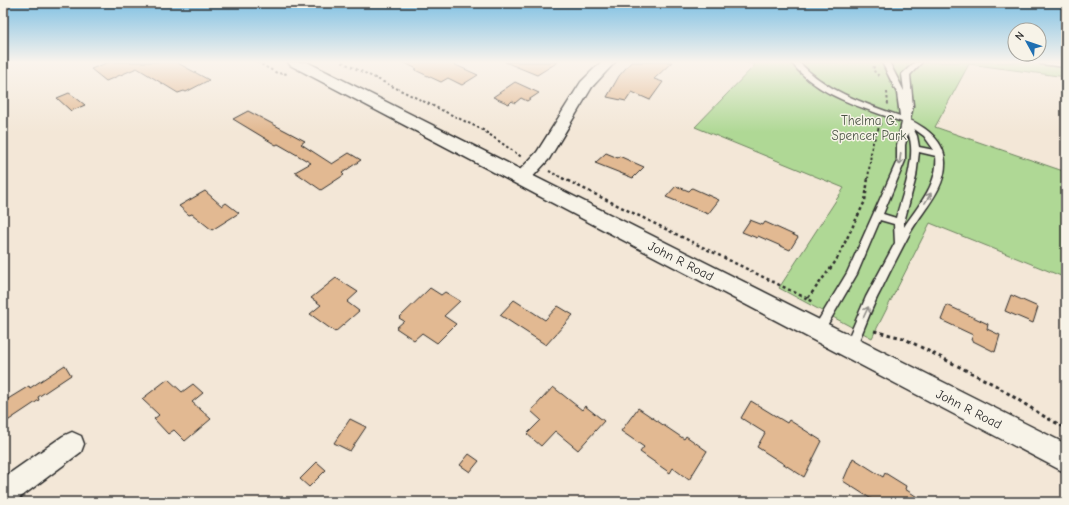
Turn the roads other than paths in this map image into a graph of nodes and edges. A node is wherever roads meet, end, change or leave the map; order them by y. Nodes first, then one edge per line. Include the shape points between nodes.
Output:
1 (346, 86) edge
2 (586, 86) edge
3 (823, 86) edge
4 (897, 86) edge
5 (907, 86) edge
6 (905, 120) junction
7 (915, 149) junction
8 (939, 154) junction
9 (522, 168) junction
10 (878, 216) junction
11 (900, 222) junction
12 (900, 244) junction
13 (818, 331) junction
14 (850, 348) junction
15 (72, 444) dead end
16 (1066, 460) edge
17 (3, 494) edge

1 - 9 main road, John R Road
2 - 9 street via 543,155
3 - 6 lane via 856,103
4 - 6 lane
5 - 6 lane via 910,106
6 - 7 lane via 913,136
6 - 8 lane via 924,130
6 -> 10 lane via 901,161
7 - 8 lane
7 - 11 lane via 912,177
12 -> 8 lane via 934,188 941,164
9 - 13 main road, John R Road
10 - 11 lane
10 - 13 lane via 852,274
11 - 12 lane
14 -> 12 lane via 879,283
13 - 14 main road, John R Road
14 - 16 main road, John R Road
15 - 17 street

